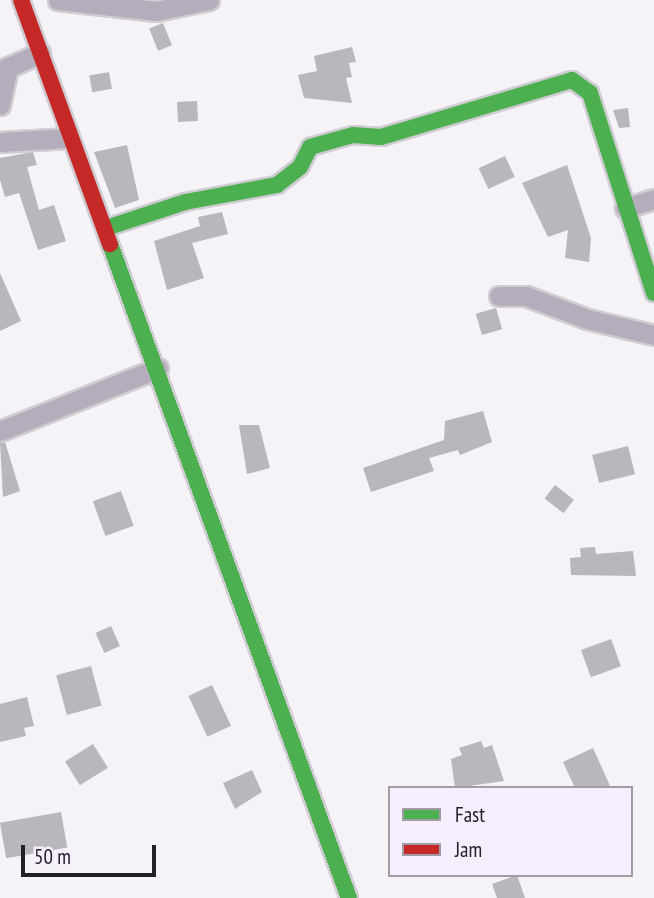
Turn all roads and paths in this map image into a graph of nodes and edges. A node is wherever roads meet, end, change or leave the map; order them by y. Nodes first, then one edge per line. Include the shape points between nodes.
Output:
1 (21, 0) edge
2 (58, 0) edge
3 (209, 0) edge
4 (40, 53) junction
5 (4, 69) edge
6 (0, 105) edge
7 (69, 138) junction
8 (0, 142) edge
9 (654, 199) edge
10 (625, 208) junction
11 (106, 228) junction
12 (654, 293) edge
13 (499, 296) dead end
14 (654, 335) edge
15 (158, 368) junction
16 (0, 431) edge
17 (349, 898) edge

1 - 4 street
2 - 3 street via 156,11
4 - 5 street
4 - 7 street
5 - 6 street
7 - 8 street
7 - 11 street
9 - 10 street
10 - 11 street via 590,93 572,80 382,137 353,135 310,147 300,167 277,185 185,202
10 - 12 street
11 - 15 street
13 - 14 street via 526,296 587,319
15 - 16 street
15 - 17 street

